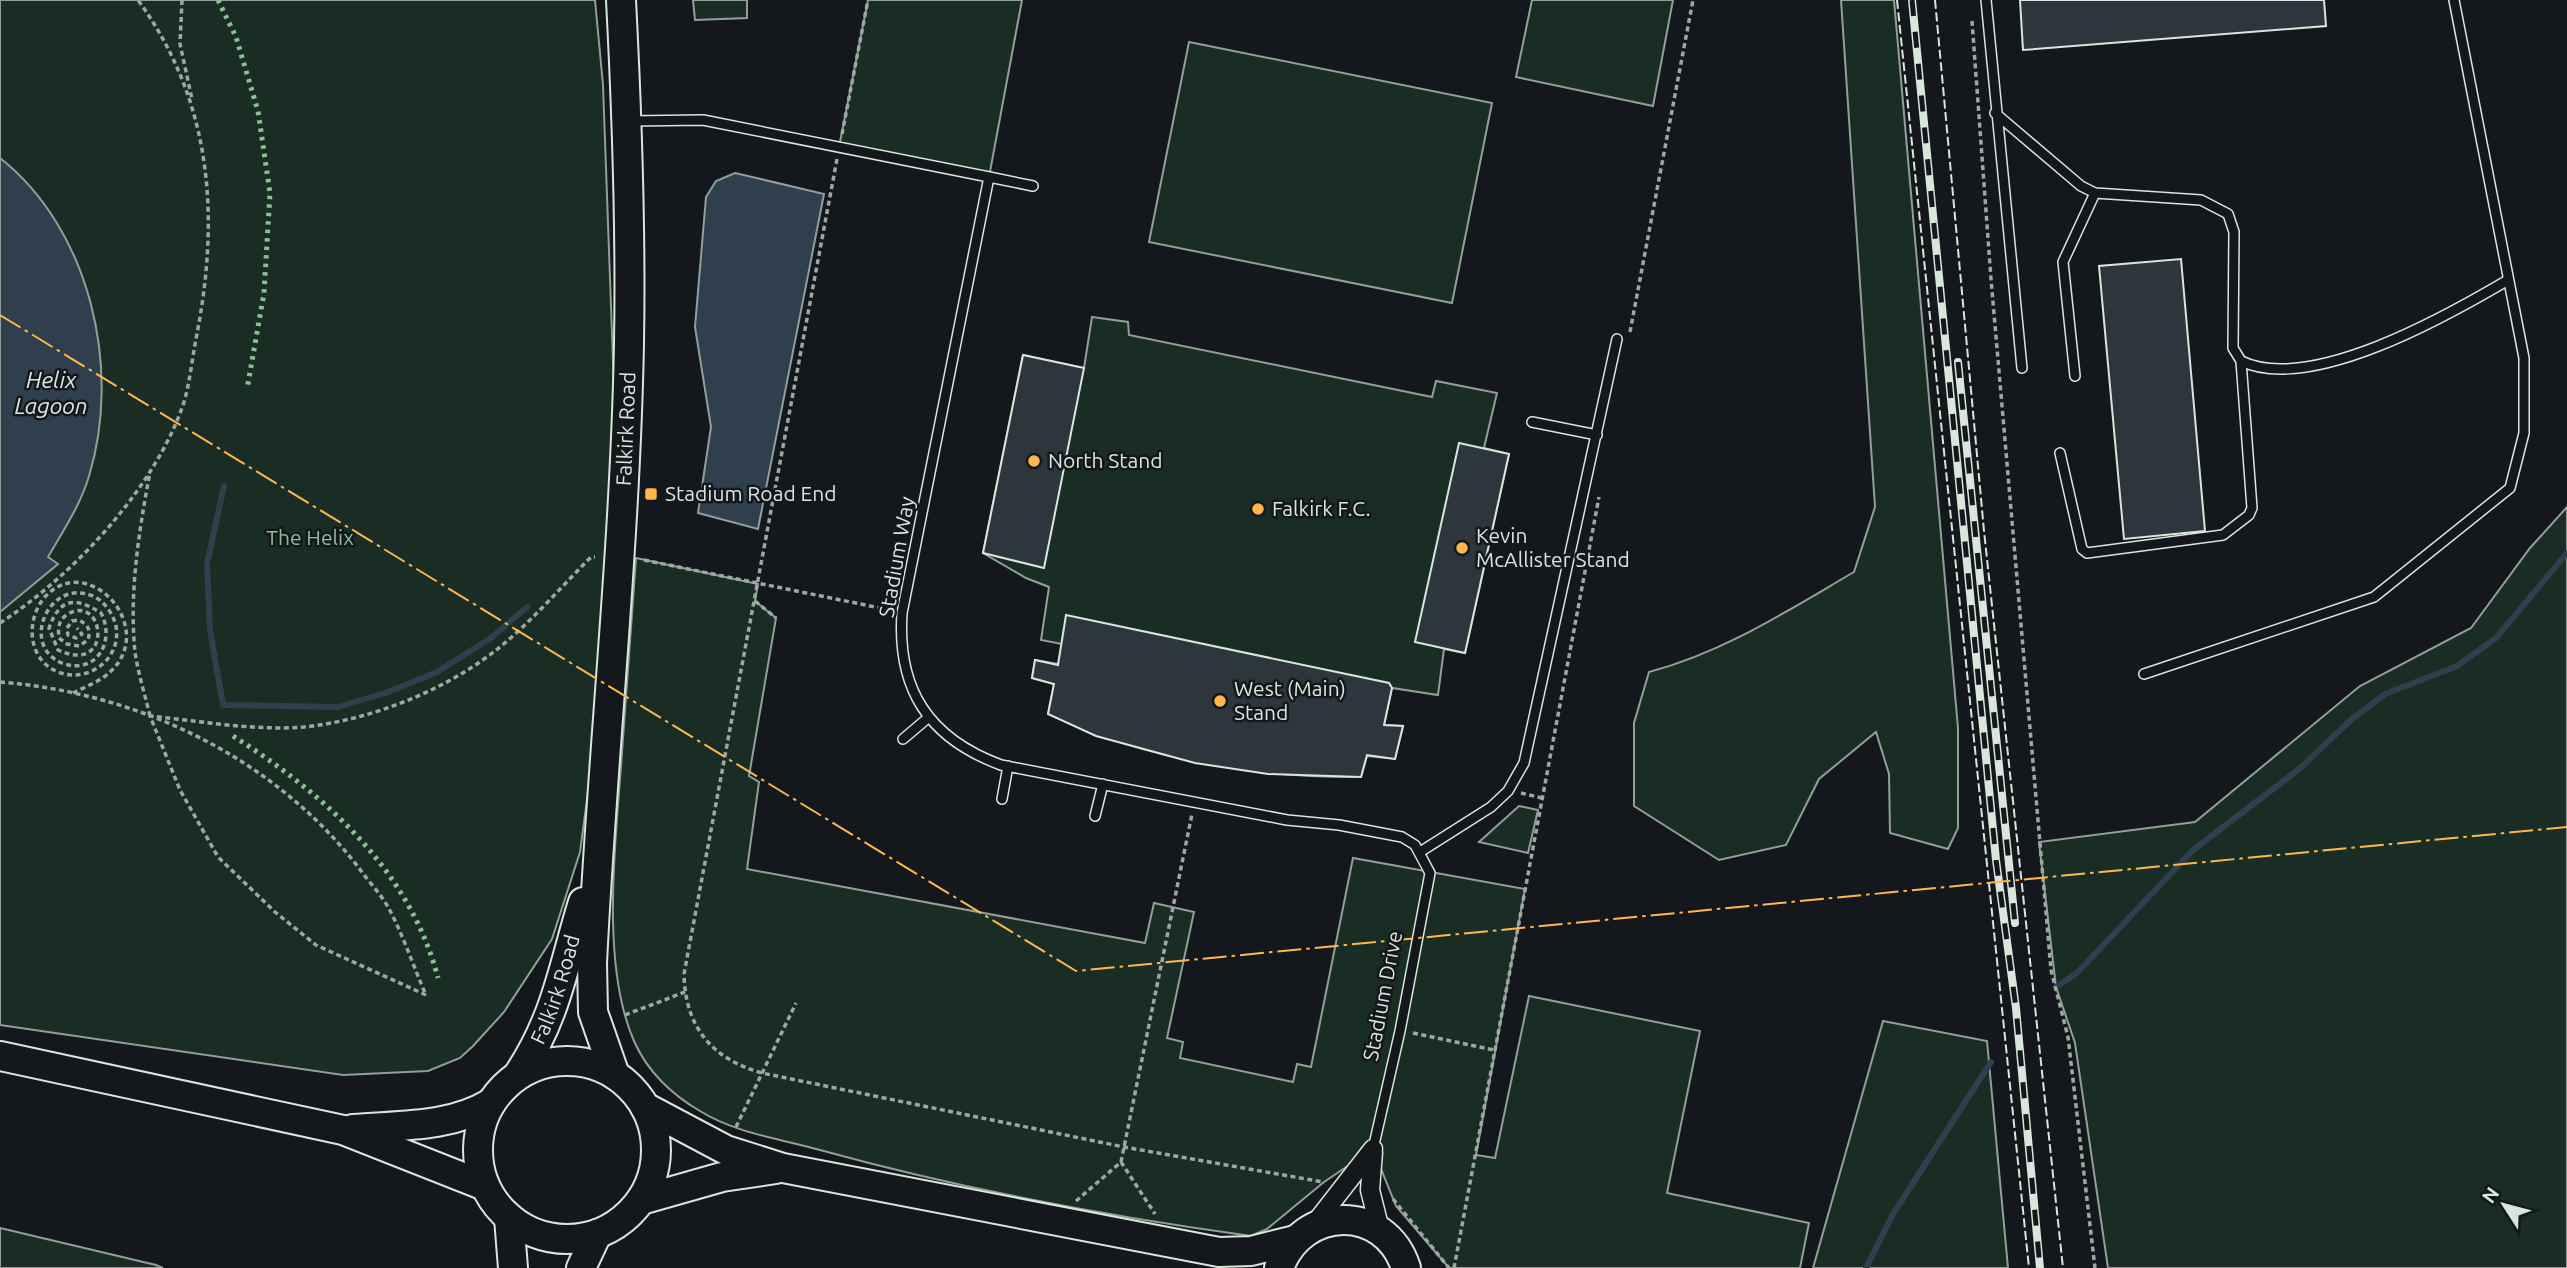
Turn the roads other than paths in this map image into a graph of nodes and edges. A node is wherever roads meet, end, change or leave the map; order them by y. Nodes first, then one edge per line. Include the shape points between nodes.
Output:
1 (621, 0) edge
2 (1986, 0) edge
3 (2454, 0) edge
4 (1995, 113) junction
5 (627, 121) junction
6 (989, 177) junction
7 (1033, 186) dead end
8 (2095, 193) junction
9 (2508, 280) junction
10 (1617, 339) dead end
11 (2241, 361) junction
12 (2022, 368) dead end
13 (2075, 376) dead end
14 (1532, 422) dead end
15 (1597, 435) junction
16 (2060, 453) dead end
17 (2144, 674) dead end
18 (929, 717) junction
19 (903, 738) dead end
20 (1008, 766) junction
21 (1103, 784) junction
22 (1002, 799) dead end
23 (1096, 816) dead end
24 (1420, 852) junction
25 (597, 859) junction
26 (0, 1056) edge
27 (518, 1075) junction
28 (615, 1075) junction
29 (491, 1103) junction
30 (645, 1107) junction
31 (343, 1130) junction
32 (1373, 1149) junction
33 (783, 1168) junction
34 (485, 1186) junction
35 (641, 1200) junction
36 (509, 1218) junction
37 (1380, 1230) junction
38 (1304, 1233) junction
39 (597, 1234) junction
40 (1229, 1260) edge
41 (1409, 1264) edge
42 (513, 1268) edge
43 (581, 1268) edge
44 (1279, 1268) edge

1 - 5 main road, Falkirk Road
2 - 4 lane
3 - 9 lane
4 - 8 lane
4 - 12 lane
5 - 6 lane via 703,120
5 - 25 main road, Falkirk Road via 629,344 620,555
6 - 7 lane
6 - 18 lane, Stadium Way via 902,612 907,680
8 - 11 lane via 2201,200 2228,214 2234,232 2233,348
8 - 13 lane via 2063,261
9 - 11 lane via 2440,320 2349,357 2274,370
9 - 17 lane via 2524,358 2524,433 2510,488 2374,597
10 - 15 lane
11 - 16 lane via 2252,508 2223,536 2087,553 2082,549
14 - 15 lane
15 - 24 lane via 1524,763 1491,807
18 - 19 lane
18 - 20 lane, Stadium Way via 964,747
20 - 21 lane, Stadium Way
20 - 22 lane
21 - 23 lane
21 - 24 lane, Stadium Way via 1402,837
24 - 32 lane, Stadium Drive via 1430,873
25 - 27 main road, Falkirk Road via 555,1005 537,1047
25 - 28 main road, Falkirk Road via 593,1012
26 - 31 main road
27 - 28 main road via 567,1061 592,1064
27 - 29 main road
28 - 30 main road
29 - 31 main road via 468,1117 448,1121
29 - 34 main road via 479,1139
30 - 33 main road via 726,1150
30 - 35 main road via 654,1130 656,1154
31 - 34 main road
32 - 37 street, Stadium Drive via 1370,1190
32 - 38 street, Stadium Drive
33 - 35 main road via 722,1177
33 - 40 main road
34 - 36 main road
35 - 39 main road via 621,1221
36 - 39 main road via 536,1234 566,1240
36 - 42 main road
37 - 38 main road via 1347,1219
37 - 41 main road
38 - 40 main road
38 - 44 main road
39 - 43 main road

